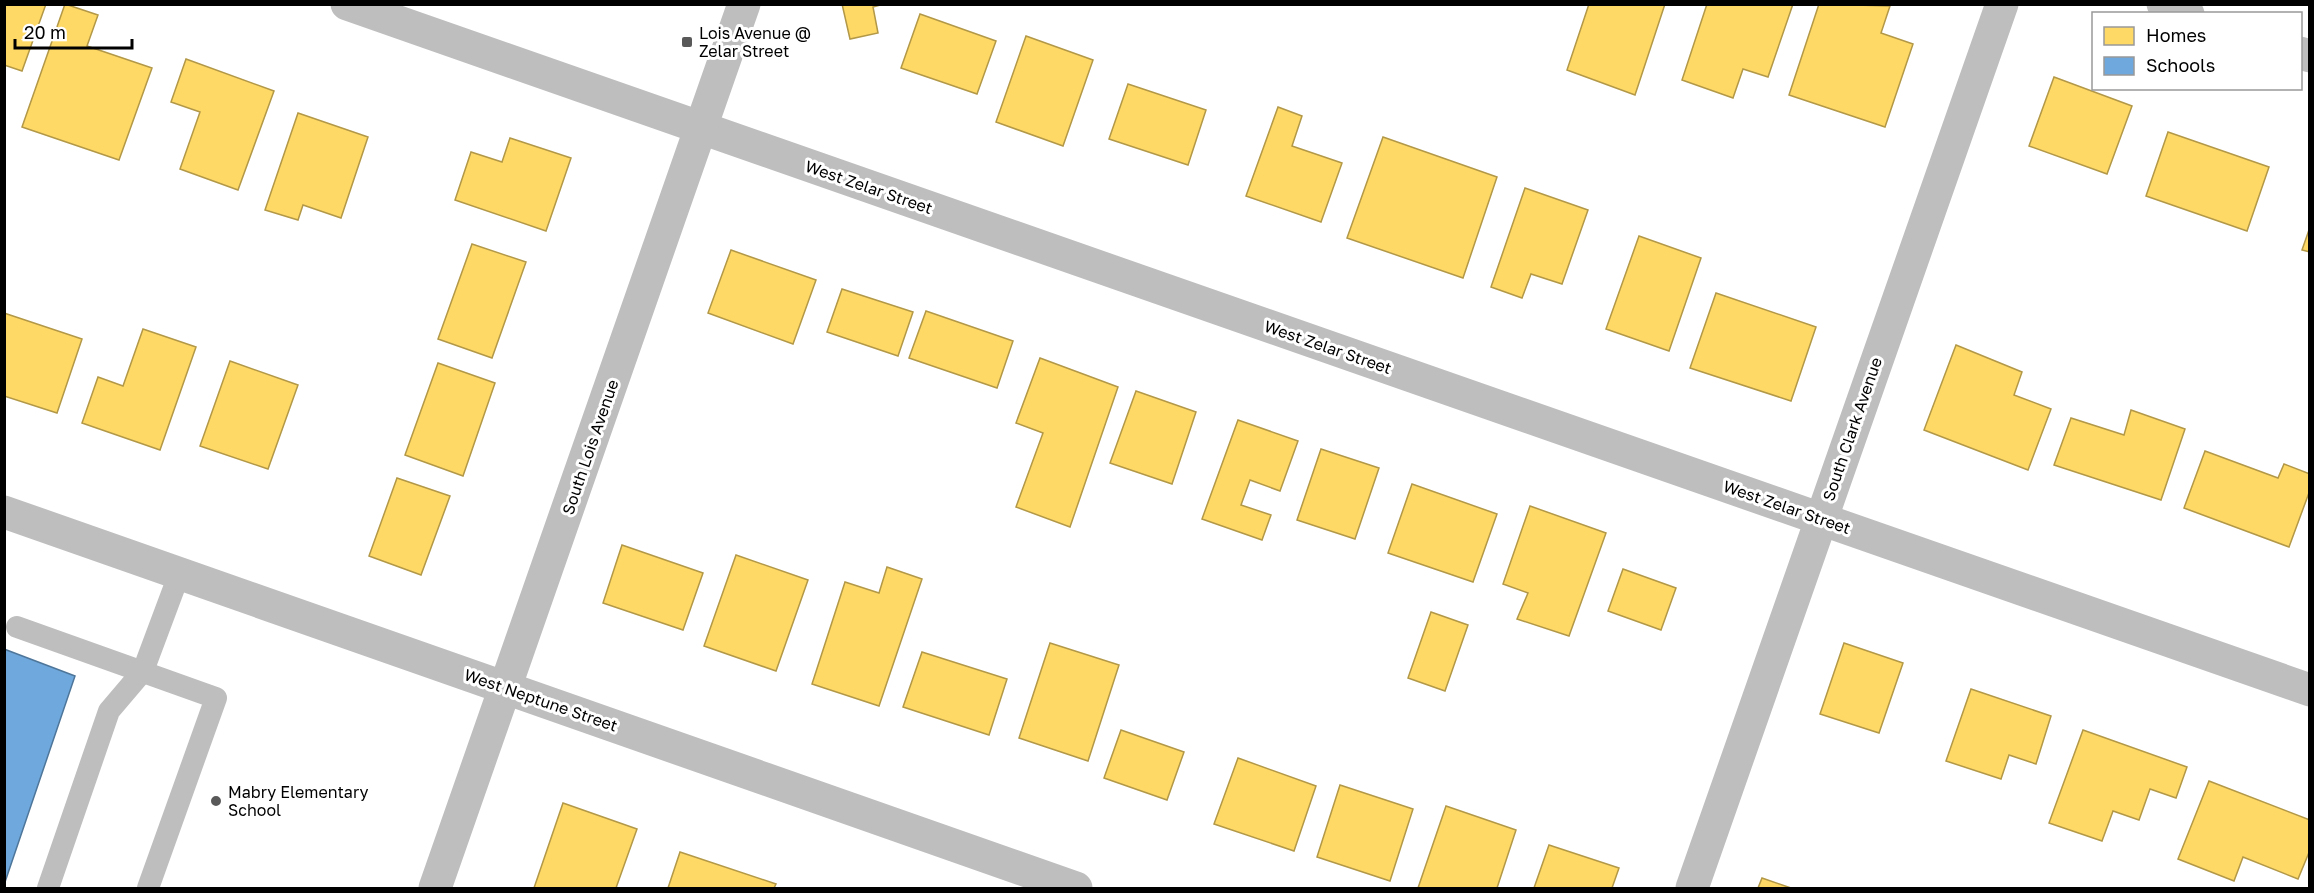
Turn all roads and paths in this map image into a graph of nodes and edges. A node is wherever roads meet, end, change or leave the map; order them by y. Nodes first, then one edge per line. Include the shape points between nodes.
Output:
1 (347, 4) edge
2 (744, 4) edge
3 (2002, 4) edge
4 (2163, 4) edge
5 (2183, 12) edge
6 (701, 128) junction
7 (4, 512) edge
8 (1821, 519) junction
9 (180, 572) junction
10 (17, 627) dead end
11 (143, 671) junction
12 (507, 688) junction
13 (2310, 690) edge
14 (48, 888) edge
15 (148, 888) edge
16 (435, 888) edge
17 (1076, 888) edge
18 (1692, 888) edge

1 - 6 street, West Zelar Street
2 - 6 street, South Lois Avenue
3 - 8 street, South Clark Avenue
4 - 5 street
6 - 8 street, West Zelar Street
6 - 12 street, South Lois Avenue
7 - 9 street, West Neptune Street
8 - 13 street, West Zelar Street
8 - 18 street, South Clark Avenue
9 - 11 lane
9 - 12 street, West Neptune Street
10 - 11 lane
11 - 14 lane via 109,711
11 - 15 lane via 216,698
12 - 16 street, South Lois Avenue
12 - 17 street, West Neptune Street

